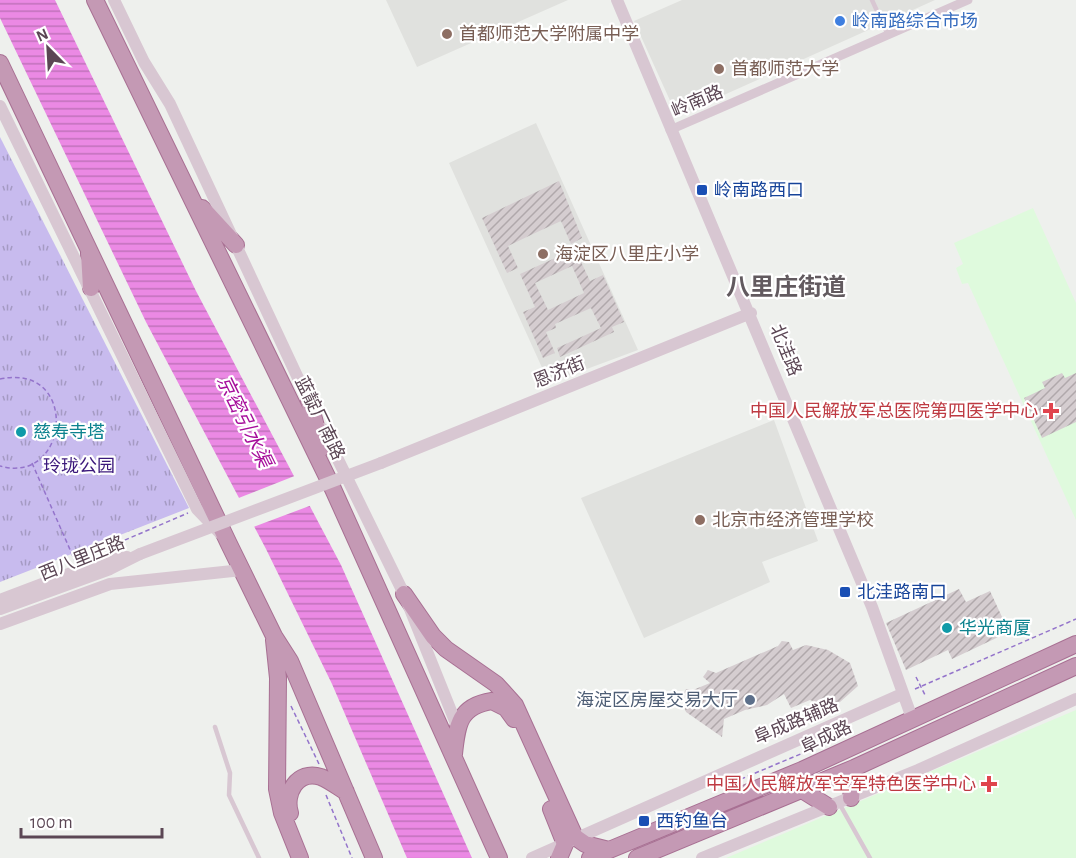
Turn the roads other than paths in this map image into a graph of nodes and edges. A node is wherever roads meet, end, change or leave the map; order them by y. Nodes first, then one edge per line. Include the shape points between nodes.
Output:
1 (95, 0) edge
2 (114, 0) edge
3 (617, 0) edge
4 (872, 0) edge
5 (968, 0) edge
6 (888, 35) junction
7 (0, 63) edge
8 (0, 106) edge
9 (670, 130) junction
10 (189, 195) junction
11 (88, 243) junction
12 (236, 245) junction
13 (91, 288) junction
14 (751, 313) junction
15 (309, 402) junction
16 (333, 489) junction
17 (228, 542) junction
18 (140, 554) junction
19 (242, 570) junction
20 (404, 594) junction
21 (0, 600) edge
22 (0, 609) edge
23 (0, 624) edge
24 (274, 636) junction
25 (1076, 644) edge
26 (1076, 666) edge
27 (902, 694) junction
28 (1076, 699) edge
29 (912, 718) junction
30 (457, 726) junction
31 (215, 727) dead end
32 (454, 754) junction
33 (854, 768) junction
34 (802, 790) junction
35 (346, 792) junction
36 (840, 802) junction
37 (567, 846) edge
38 (609, 850) junction
39 (707, 857) edge
40 (259, 858) edge
41 (300, 858) edge
42 (309, 858) edge
43 (374, 858) edge
44 (499, 858) edge
45 (533, 858) edge
46 (590, 858) edge
47 (637, 858) edge
48 (870, 858) edge

1 - 10 highway, 蓝靛厂南路
2 - 12 street, 蓝靛厂南路 via 170,104
3 - 9 street, 北洼路
4 - 6 lane
5 - 6 street, 岭南路
6 - 9 street, 岭南路
7 - 11 highway
8 - 13 street
9 - 14 street, 北洼路
10 - 12 highway
10 - 16 highway, 蓝靛厂南路
11 - 13 highway
11 - 17 highway
12 - 15 street, 蓝靛厂南路
13 - 17 street via 197,509
14 - 18 street, 恩济街, bridge via 381,464
14 - 27 street, 北洼路 via 872,607
15 - 16 highway
15 - 20 street, 蓝靛厂南路
16 - 32 highway, 蓝靛厂南路
17 - 19 highway
18 - 21 street, 西八里庄路 via 105,560
18 - 22 street, 西八里庄路
19 - 23 street via 110,584
19 - 24 highway
20 - 30 street, 蓝靛厂南路
20 - 37 highway via 433,636 510,698 522,717
24 - 35 highway via 290,661
24 - 41 highway via 278,678 277,789
25 - 29 highway, 阜成路
26 - 33 highway, 阜成路
27 - 29 street, 北洼路
27 - 37 street, 阜成路辅路
28 - 36 street
29 - 38 highway, 阜成路 via 802,770
30 - 32 highway
30 - 37 highway via 464,714 482,702 492,701 506,708 515,720
31 - 40 lane via 230,773 229,795
32 - 44 highway, 蓝靛厂南路
33 - 34 highway, 阜成路
33 - 36 highway
34 - 36 highway
34 - 47 highway, 阜成路
35 - 42 highway via 320,776 302,779 289,792 289,810
35 - 43 highway
36 - 39 street
36 - 48 lane
37 - 38 highway via 585,844
37 - 45 street, 阜成路辅路
38 - 46 highway, 阜成路

